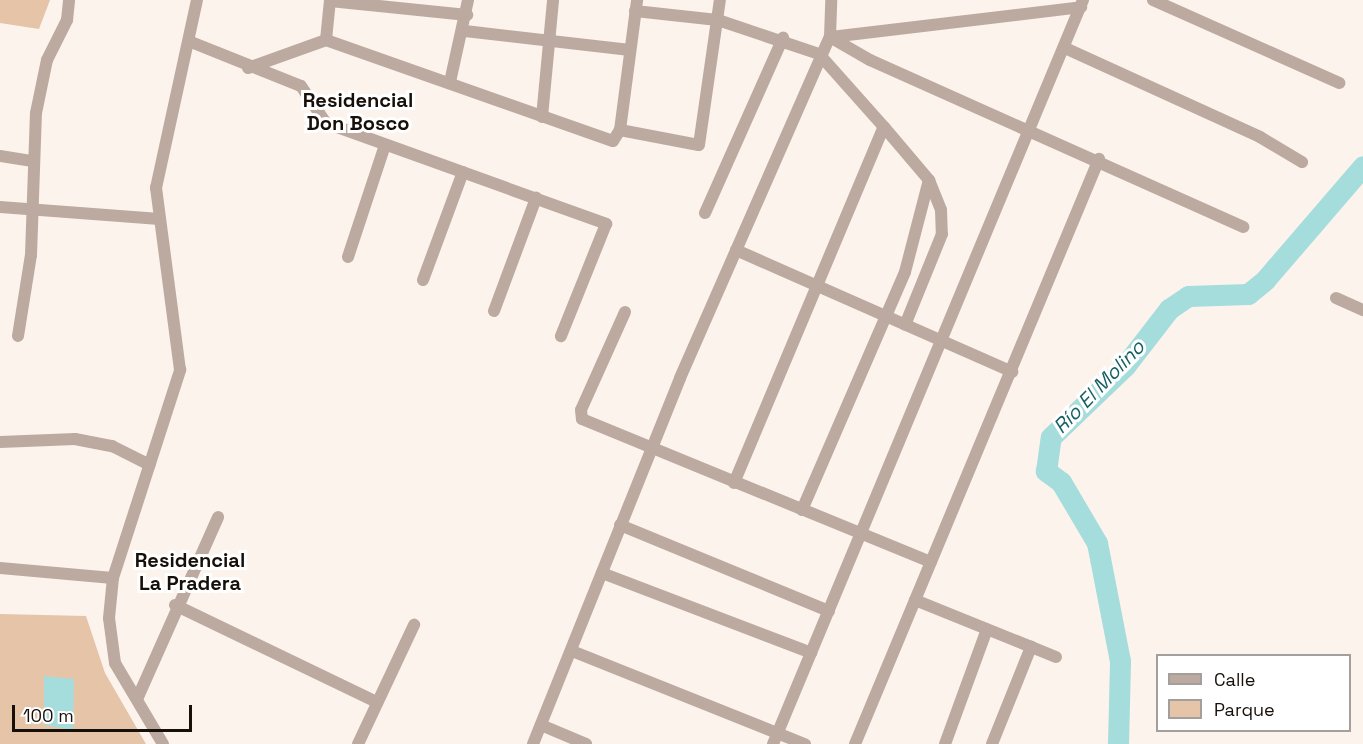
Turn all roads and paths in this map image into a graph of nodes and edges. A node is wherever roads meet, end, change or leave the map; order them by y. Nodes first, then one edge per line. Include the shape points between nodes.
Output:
1 (69, 0) edge
2 (197, 0) edge
3 (468, 0) edge
4 (553, 0) edge
5 (720, 0) edge
6 (831, 0) edge
7 (1153, 0) edge
8 (330, 1) edge
9 (1082, 4) edge
10 (636, 5) edge
11 (467, 15) junction
12 (718, 20) junction
13 (465, 32) junction
14 (830, 37) junction
15 (783, 38) junction
16 (326, 40) junction
17 (549, 41) junction
18 (191, 42) junction
19 (1065, 48) junction
20 (630, 50) junction
21 (819, 54) junction
22 (248, 68) junction
23 (450, 82) junction
24 (1339, 82) dead end
25 (542, 117) junction
26 (884, 128) junction
27 (1030, 129) junction
28 (620, 130) junction
29 (385, 145) junction
30 (0, 156) edge
31 (1098, 159) junction
32 (33, 161) junction
33 (1302, 162) dead end
34 (463, 172) junction
35 (929, 180) junction
36 (536, 198) junction
37 (0, 207) edge
38 (30, 210) junction
39 (705, 213) dead end
40 (160, 219) junction
41 (1243, 227) dead end
42 (736, 250) junction
43 (348, 257) dead end
44 (423, 280) dead end
45 (817, 285) junction
46 (1336, 298) dead end
47 (1363, 310) edge
48 (494, 311) dead end
49 (625, 312) dead end
50 (887, 317) junction
51 (905, 325) junction
52 (18, 336) dead end
53 (561, 336) dead end
54 (942, 341) junction
55 (1012, 372) junction
56 (0, 442) edge
57 (651, 449) junction
58 (150, 465) junction
59 (734, 483) junction
60 (802, 510) junction
61 (218, 517) dead end
62 (621, 525) junction
63 (861, 534) junction
64 (931, 562) junction
65 (0, 568) edge
66 (602, 573) junction
67 (113, 578) junction
68 (915, 600) junction
69 (175, 605) junction
70 (829, 611) junction
71 (414, 625) dead end
72 (987, 629) junction
73 (1031, 647) junction
74 (572, 651) junction
75 (811, 653) junction
76 (1056, 657) dead end
77 (138, 697) junction
78 (377, 702) junction
79 (541, 725) junction
80 (156, 731) junction
81 (776, 738) edge
82 (163, 744) edge
83 (170, 744) edge
84 (358, 744) edge
85 (533, 744) edge
86 (586, 744) edge
87 (805, 744) edge
88 (855, 744) edge
89 (945, 744) edge
90 (992, 744) edge

1 - 32 street via 67,20 47,60
2 - 18 street
3 - 11 street
4 - 17 street
5 - 12 street
6 - 14 street
7 - 24 street
8 - 11 street
8 - 16 street
9 - 14 street
9 - 19 street
10 - 12 street
10 - 20 street
11 - 13 street
12 - 15 street
12 - 28 street via 699,145
13 - 17 street
13 - 23 street
14 - 21 street
14 - 27 street via 870,60
15 - 21 street
15 - 39 street
16 - 22 street
16 - 23 street
17 - 20 street
17 - 25 street
18 - 22 street
18 - 40 street via 156,188
19 - 27 street
19 - 33 street via 1260,137
20 - 28 street
21 - 26 street
21 - 42 street
22 - 29 street via 301,86 326,123
23 - 25 street
25 - 28 street via 604,141 613,141
26 - 35 street
26 - 45 street
27 - 31 street
27 - 54 street
29 - 34 street
29 - 43 street
30 - 32 street
31 - 41 street
31 - 55 street
32 - 38 street
34 - 36 street
34 - 44 street
35 - 50 street
35 - 51 street via 938,194 942,234
36 - 48 street
36 - 53 street via 606,224
37 - 38 street
38 - 40 street
38 - 52 street via 31,255
40 - 58 street via 180,370
42 - 45 street
42 - 57 street
45 - 50 street
45 - 59 street
46 - 47 street
49 - 57 street via 585,399 582,419
50 - 51 street
50 - 60 street
51 - 54 street
54 - 55 street
54 - 63 street
55 - 64 street
56 - 58 street via 75,439 112,446
57 - 59 street
57 - 62 street
58 - 67 street
59 - 60 street
60 - 63 street
61 - 69 street
62 - 66 street
62 - 70 street
63 - 64 street
63 - 70 street
64 - 68 street
65 - 67 street
66 - 74 street
66 - 75 street
67 - 77 street via 109,618 115,663
68 - 72 street
68 - 88 street
69 - 77 street
69 - 78 street
70 - 75 street
71 - 78 street
72 - 73 street
72 - 89 street
73 - 76 street
73 - 90 street
74 - 79 street
74 - 81 street
75 - 81 street
77 - 80 street
78 - 84 street
79 - 85 street
79 - 86 street
80 - 82 street
80 - 83 street
81 - 87 street

